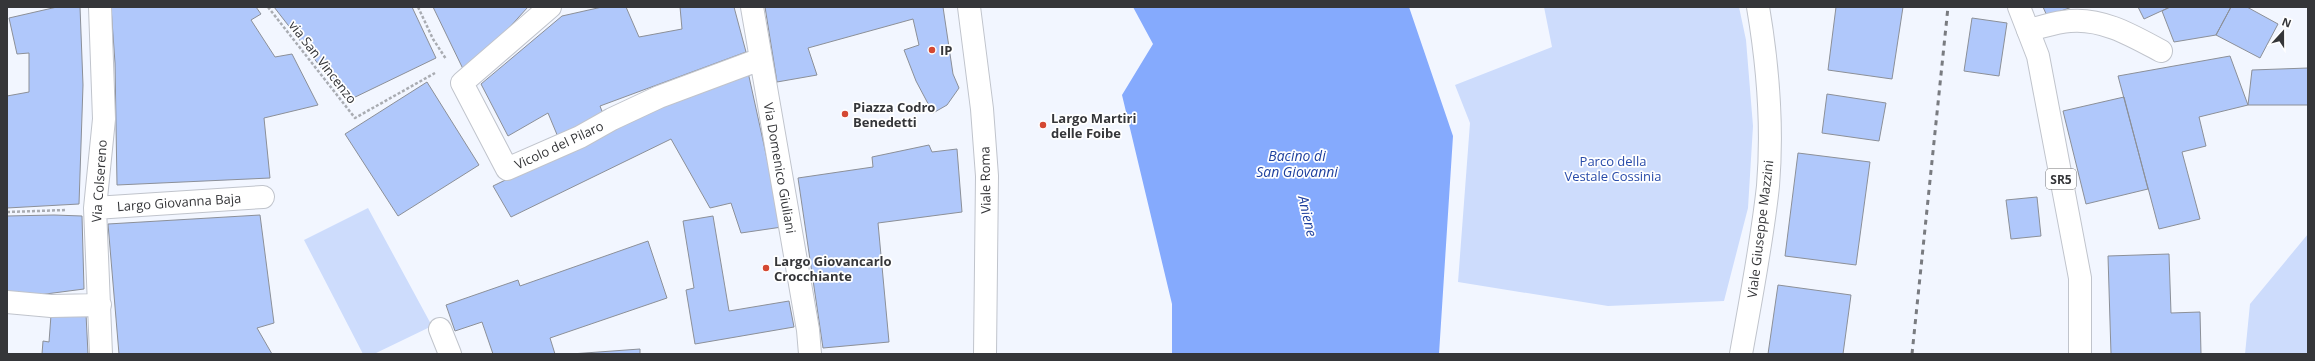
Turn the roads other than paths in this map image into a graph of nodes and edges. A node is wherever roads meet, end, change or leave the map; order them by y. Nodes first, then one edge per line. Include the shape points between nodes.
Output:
1 (100, 7) edge
2 (550, 7) edge
3 (752, 7) edge
4 (969, 7) edge
5 (1758, 7) edge
6 (2019, 7) edge
7 (2028, 30) junction
8 (2160, 50) dead end
9 (761, 59) junction
10 (263, 197) dead end
11 (95, 208) junction
12 (7, 302) edge
13 (100, 305) junction
14 (440, 329) dead end
15 (101, 354) edge
16 (450, 354) edge
17 (810, 354) edge
18 (985, 354) edge
19 (1741, 354) edge
20 (2080, 354) edge

1 - 11 street, Via Colsereno via 104,119
2 - 9 street, Vicolo del Pilaro via 462,83 506,169 580,137 660,97
3 - 9 street, Via Domenico Giuliani
4 - 18 street, Viale Roma via 982,110 987,176
5 - 19 street, Viale Giuseppe Mazzini via 1767,70 1769,162 1764,218
6 - 7 street, SR5
7 - 8 street via 2070,21 2090,22 2125,32
7 - 20 street, SR5 via 2038,56 2080,278
9 - 17 street, Via Domenico Giuliani
10 - 11 street, Largo Giovanna Baja
11 - 13 street, Via Colsereno
12 - 13 street via 51,306
13 - 15 street, Via Colsereno
14 - 16 street

